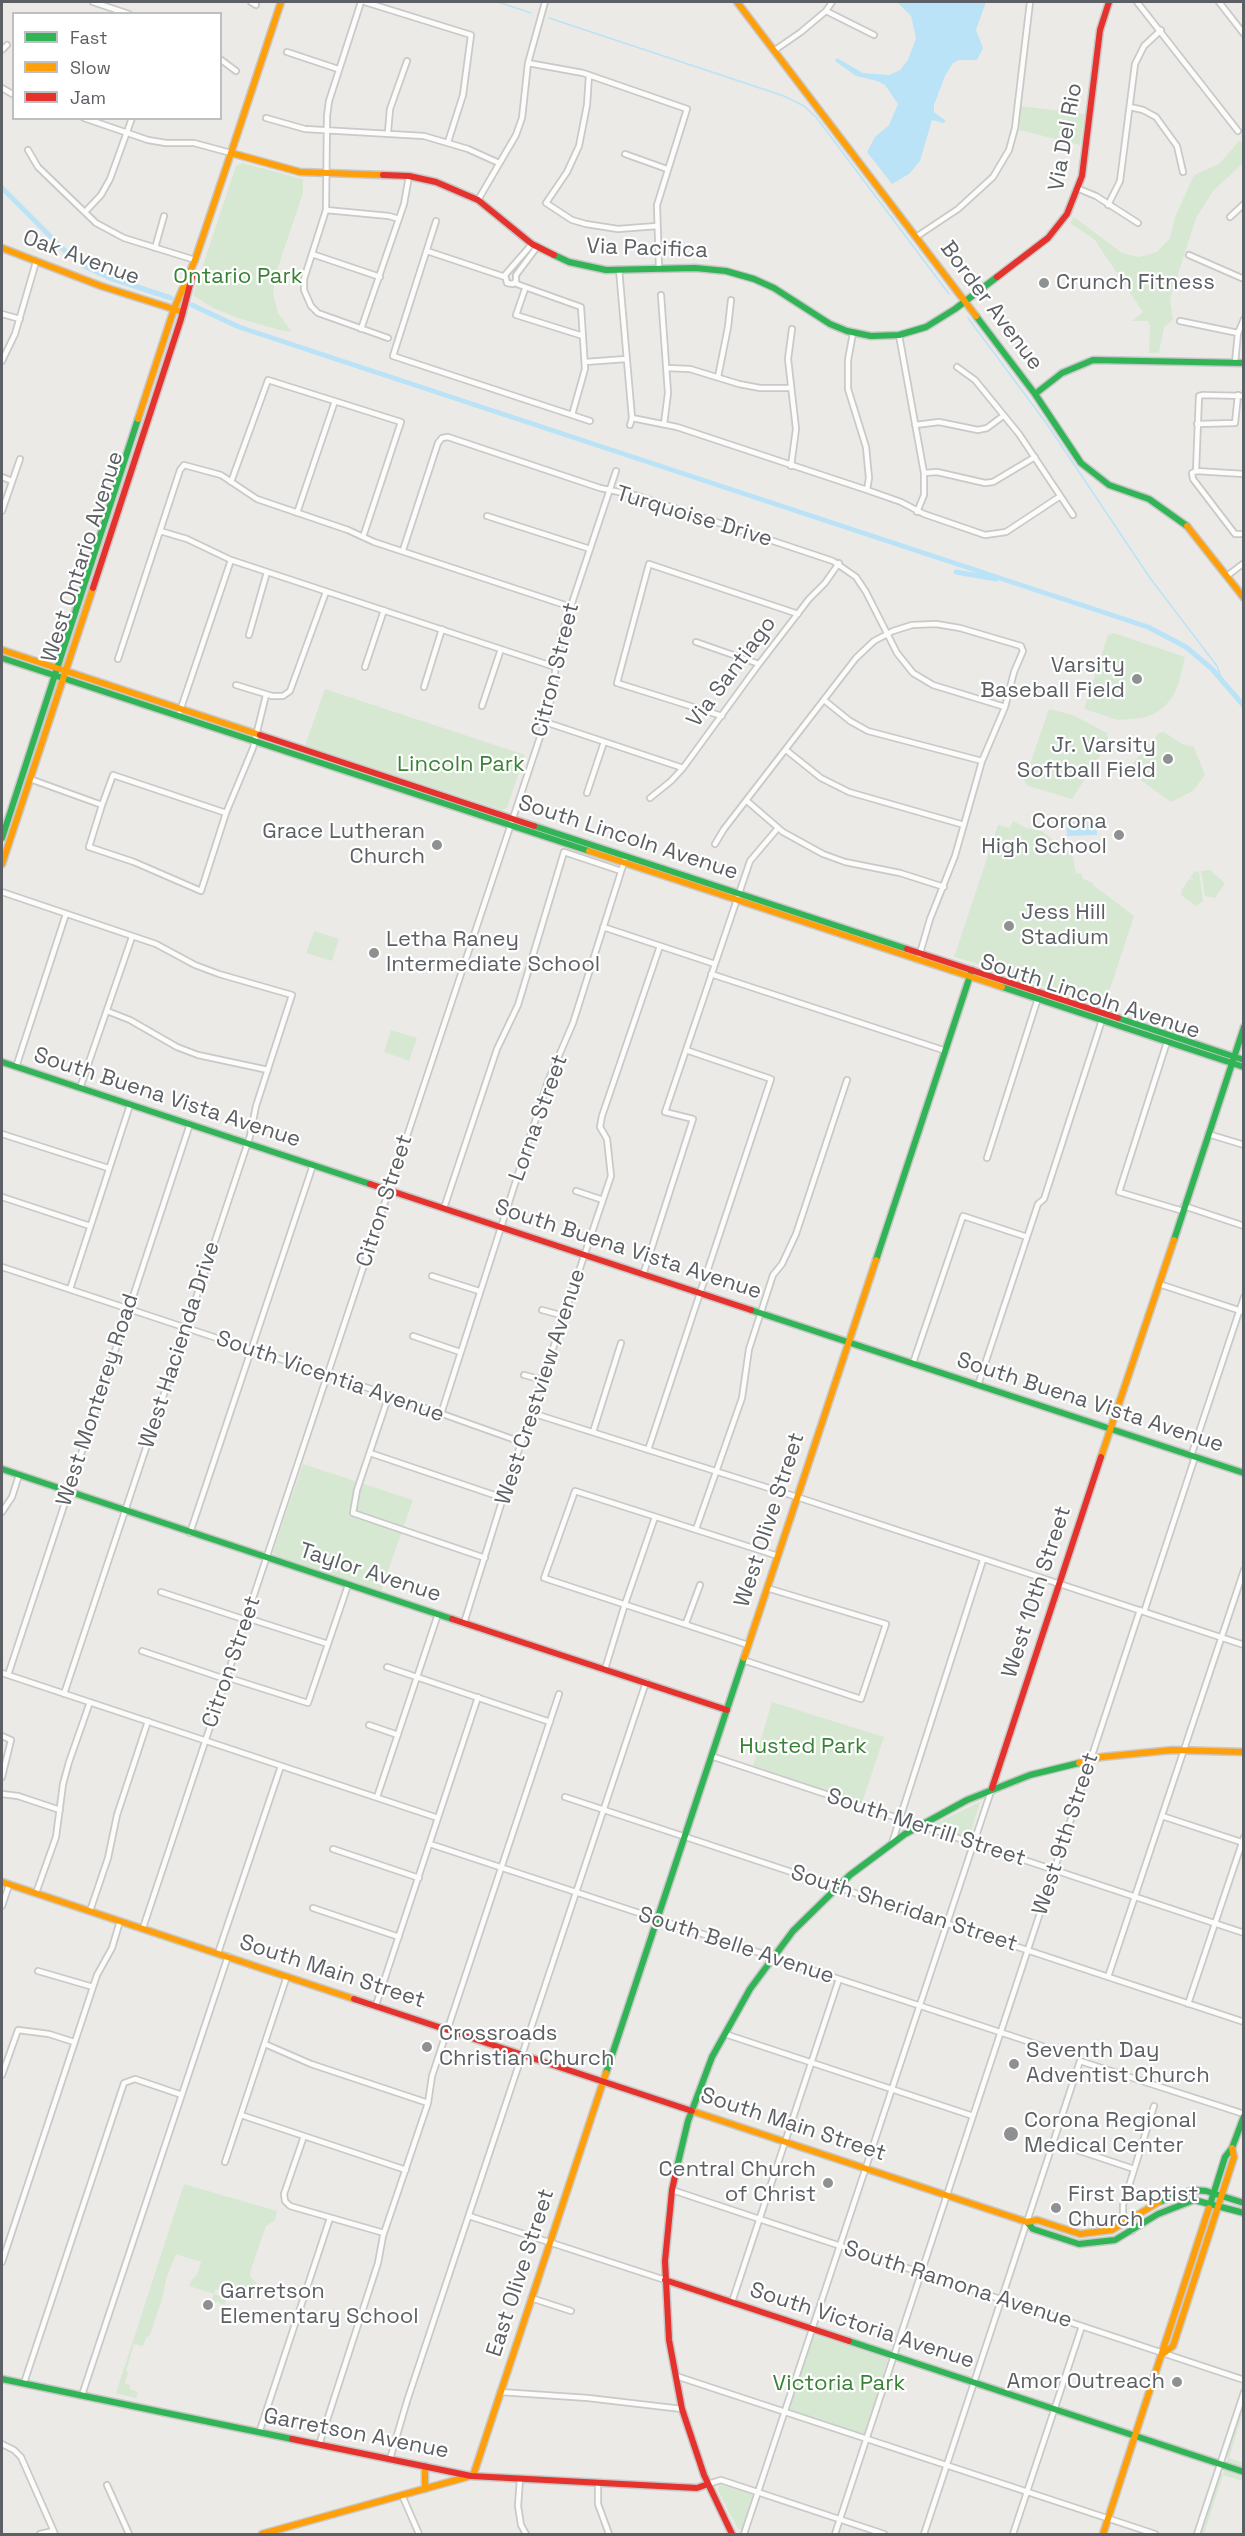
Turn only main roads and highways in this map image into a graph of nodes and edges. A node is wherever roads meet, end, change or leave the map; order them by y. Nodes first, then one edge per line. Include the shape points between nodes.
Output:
1 (281, 2) edge
2 (737, 2) edge
3 (1109, 2) edge
4 (231, 153) junction
5 (2, 248) edge
6 (195, 260) junction
7 (964, 302) junction
8 (174, 309) junction
9 (183, 312) junction
10 (1244, 363) edge
11 (1035, 394) junction
12 (1244, 598) edge
13 (2, 650) edge
14 (2, 658) edge
15 (55, 672) junction
16 (64, 675) junction
17 (2, 838) edge
18 (2, 864) edge
19 (971, 973) junction
20 (1039, 996) junction
21 (1244, 1027) edge
22 (1233, 1060) junction
23 (1244, 1060) edge
24 (2, 1062) edge
25 (1244, 1067) edge
26 (848, 1342) junction
27 (1110, 1429) junction
28 (2, 1469) edge
29 (1244, 1473) edge
30 (727, 1710) junction
31 (1244, 1752) edge
32 (992, 1788) junction
33 (2, 1882) edge
34 (603, 2082) junction
35 (692, 2110) junction
36 (1244, 2115) edge
37 (1232, 2148) junction
38 (1213, 2193) junction
39 (1222, 2196) junction
40 (1210, 2203) junction
41 (1244, 2203) edge
42 (1219, 2205) junction
43 (1244, 2213) edge
44 (1027, 2222) junction
45 (665, 2280) junction
46 (1163, 2354) junction
47 (2, 2379) edge
48 (1137, 2436) junction
49 (425, 2466) junction
50 (1244, 2472) edge
51 (472, 2476) junction
52 (708, 2484) junction
53 (425, 2489) junction
54 (262, 2535) edge
55 (732, 2535) edge
56 (1103, 2535) edge

1 - 4 main road, West Ontario Avenue
2 - 7 main road, Border Avenue
3 - 7 main road, Via Del Rio via 1100,30 1078,189 1067,214 1048,238
4 - 6 main road, West Ontario Avenue
4 - 7 main road, Via Pacifica via 300,172 409,176 436,182 478,200 558,258 583,267 711,269 740,274 774,288 830,324 853,333 899,335 926,327
5 - 8 main road, Oak Avenue
6 - 8 main road, West Ontario Avenue
6 - 9 main road, West Ontario Avenue
7 - 11 main road, Border Avenue
8 - 9 main road, Oak Avenue
8 - 15 main road, West Ontario Avenue
9 - 16 main road, West Ontario Avenue
10 - 11 main road via 1093,360 1062,373
11 - 12 main road, Border Avenue via 1088,470 1109,485 1149,499 1178,517 1191,528
13 - 15 main road, South Lincoln Avenue
14 - 15 main road, South Lincoln Avenue
15 - 16 main road, South Lincoln Avenue
15 - 17 main road, West Ontario Avenue
16 - 18 main road, West Ontario Avenue
16 - 19 main road, South Lincoln Avenue
19 - 20 main road, South Lincoln Avenue
19 - 26 main road, West Olive Street
20 - 22 main road, South Lincoln Avenue
20 - 22 main road, South Lincoln Avenue via 1167,1042
21 - 22 main road, West 10th Street
22 - 23 main road, South Lincoln Avenue
22 - 25 main road, South Lincoln Avenue
22 - 27 main road, West 10th Street
24 - 26 main road, South Buena Vista Avenue
26 - 27 main road, South Buena Vista Avenue
26 - 30 main road, West Olive Street
27 - 29 main road, South Buena Vista Avenue
27 - 32 main road, West 10th Street
28 - 30 main road, Taylor Avenue
30 - 34 main road, West Olive Street
31 - 32 main road via 1138,1752 1090,1759
32 - 35 main road via 891,1843 797,1926 750,1989 724,2033
33 - 34 main road, South Main Street
34 - 35 main road, South Main Street
34 - 51 main road, East Olive Street
35 - 44 main road, South Main Street
35 - 45 main road via 672,2190
36 - 37 main road
37 - 38 main road
37 - 39 main road via 1234,2157
38 - 39 main road, South Main Street
38 - 40 main road
38 - 44 main road, South Main Street via 1193,2190 1176,2194 1112,2230 1080,2234 1036,2220
39 - 41 main road, South Main Street
39 - 42 main road
40 - 42 main road, South Main Street
40 - 44 main road, South Main Street via 1194,2200 1179,2204 1115,2240 1079,2244 1033,2229
40 - 46 main road
42 - 43 main road, South Main Street
42 - 46 main road via 1173,2346
45 - 48 main road, South Victoria Avenue
45 - 52 main road via 674,2375 693,2449
46 - 48 main road
47 - 49 main road, Garretson Avenue
48 - 50 main road, South Victoria Avenue
48 - 56 main road
49 - 51 main road, Garretson Avenue
49 - 53 main road
51 - 52 main road, Garretson Avenue via 697,2488
51 - 53 main road
52 - 55 main road
53 - 54 main road

